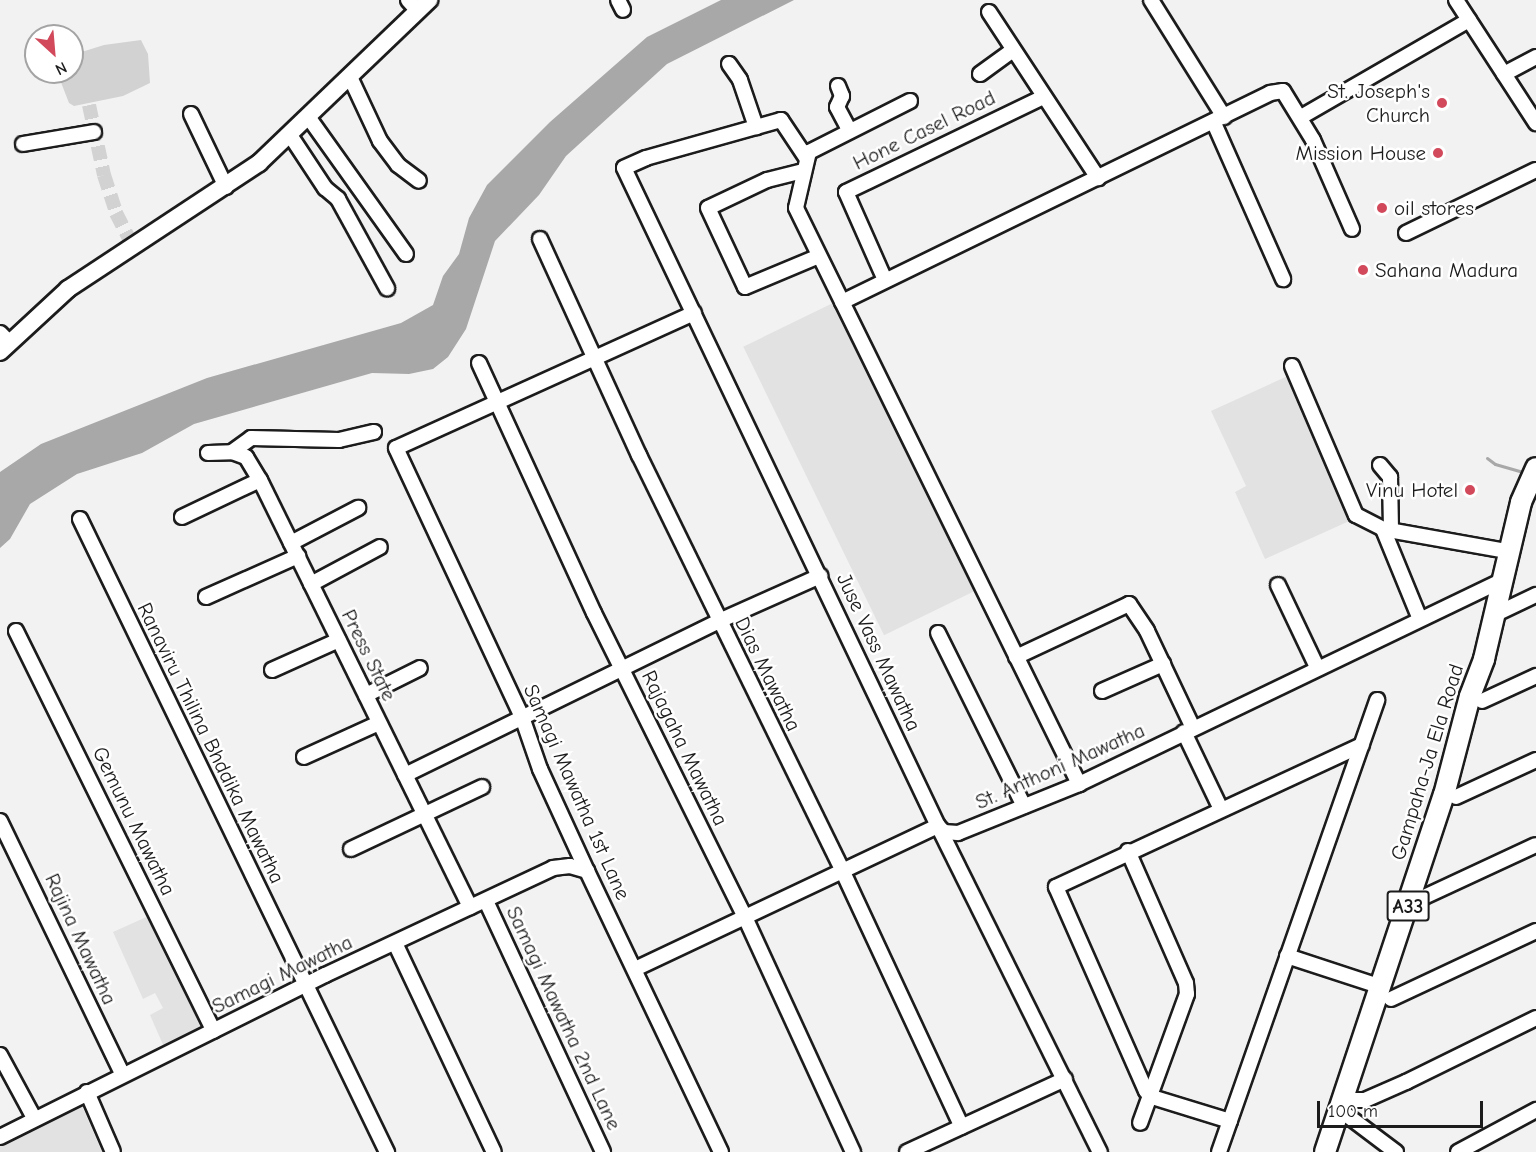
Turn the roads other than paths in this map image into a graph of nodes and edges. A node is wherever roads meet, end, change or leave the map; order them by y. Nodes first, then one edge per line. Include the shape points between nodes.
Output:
1 (1150, 0) edge
2 (418, 3) edge
3 (1465, 7) edge
4 (989, 12) dead end
5 (1013, 50) junction
6 (1536, 57) edge
7 (729, 63) dead end
8 (980, 74) dead end
9 (1504, 74) junction
10 (350, 77) junction
11 (838, 86) dead end
12 (1043, 97) junction
13 (910, 101) dead end
14 (191, 114) dead end
15 (1534, 115) edge
16 (1301, 117) junction
17 (309, 118) junction
18 (1219, 120) junction
19 (756, 127) junction
20 (850, 131) junction
21 (94, 132) dead end
22 (290, 135) junction
23 (23, 144) dead end
24 (805, 165) junction
25 (1536, 170) edge
26 (1098, 178) junction
27 (419, 181) dead end
28 (226, 187) junction
29 (1352, 229) dead end
30 (1406, 233) dead end
31 (540, 239) dead end
32 (406, 254) dead end
33 (819, 256) junction
34 (1283, 279) dead end
35 (885, 280) junction
36 (387, 288) dead end
37 (842, 302) junction
38 (694, 313) junction
39 (3, 342) edge
40 (594, 358) junction
41 (479, 363) dead end
42 (1292, 366) dead end
43 (498, 403) junction
44 (374, 432) dead end
45 (232, 452) junction
46 (208, 453) dead end
47 (1380, 465) dead end
48 (1536, 468) edge
49 (260, 480) junction
50 (358, 508) dead end
51 (182, 517) dead end
52 (80, 519) dead end
53 (1387, 530) junction
54 (291, 543) junction
55 (380, 547) dead end
56 (1507, 551) junction
57 (298, 556) junction
58 (820, 576) junction
59 (1500, 580) junction
60 (311, 584) junction
61 (1278, 585) dead end
62 (1536, 595) edge
63 (206, 597) dead end
64 (1494, 615) junction
65 (1420, 619) junction
66 (719, 621) junction
67 (16, 631) dead end
68 (938, 633) dead end
69 (339, 640) junction
70 (1016, 657) junction
71 (1484, 659) junction
72 (1163, 664) junction
73 (1317, 667) junction
74 (420, 668) dead end
75 (272, 670) dead end
76 (623, 670) junction
77 (1536, 676) edge
78 (1102, 692) dead end
79 (366, 695) junction
80 (1377, 700) dead end
81 (1482, 701) junction
82 (522, 717) junction
83 (379, 723) junction
84 (1189, 730) junction
85 (1362, 745) junction
86 (304, 757) dead end
87 (1536, 760) edge
88 (405, 775) junction
89 (1079, 784) junction
90 (482, 787) dead end
91 (1456, 797) junction
92 (1024, 806) junction
93 (1220, 807) junction
94 (424, 812) junction
95 (0, 822) edge
96 (938, 826) junction
97 (1536, 845) edge
98 (351, 849) dead end
99 (1128, 851) junction
100 (587, 871) junction
101 (843, 872) junction
102 (1417, 897) junction
103 (486, 902) junction
104 (470, 908) junction
105 (744, 915) junction
106 (1536, 931) edge
107 (395, 943) junction
108 (1287, 956) junction
109 (635, 969) junction
110 (304, 985) junction
111 (1386, 993) junction
112 (1536, 1018) edge
113 (214, 1031) junction
114 (0, 1055) edge
115 (123, 1074) junction
116 (1065, 1079) junction
117 (87, 1092) junction
118 (1152, 1097) junction
119 (1348, 1106) junction
120 (1536, 1110) edge
121 (34, 1118) junction
122 (1230, 1121) junction
123 (1140, 1124) dead end
124 (962, 1127) junction
125 (0, 1137) edge
126 (113, 1152) edge
127 (387, 1152) edge
128 (494, 1152) edge
129 (603, 1152) edge
130 (721, 1152) edge
131 (853, 1152) edge
132 (907, 1152) edge
133 (1100, 1152) edge
134 (1219, 1152) edge
135 (1325, 1152) edge
136 (1339, 1152) edge
137 (1396, 1152) edge
138 (1458, 1152) edge

1 - 18 street
2 - 10 main road
3 - 9 street
3 - 16 street
4 - 5 street
5 - 8 street
5 - 12 street
6 - 9 street
7 - 19 street via 740,80
9 - 15 street
10 - 17 main road
10 - 27 street via 380,141 398,165
11 - 20 street via 842,96 837,107
12 - 26 street
12 - 35 street, Hone Casel Road via 846,192
13 - 20 street
14 - 28 street
16 - 18 street via 1283,91 1270,93
16 - 29 street
17 - 22 main road
17 - 32 street
18 - 26 street
18 - 34 street
19 - 24 street via 785,122
19 - 38 street, Juse Vass Mawatha via 624,168
20 - 24 street via 810,152
21 - 23 street
22 - 28 main road
22 - 36 street via 325,188 338,199
24 - 33 street via 796,208
24 - 33 street via 708,208 745,287
25 - 30 street
26 - 35 street
28 - 39 main road via 183,210 68,289
31 - 40 street, Dias Mawatha
33 - 37 street
35 - 37 street
37 - 70 street
38 - 40 street
38 - 58 street, Juse Vass Mawatha
40 - 43 street
40 - 66 street, Dias Mawatha
41 - 43 street, Rajagaha Mawatha
42 - 53 street via 1356,516
43 - 76 street, Rajagaha Mawatha
43 - 82 street, Samagi Mawatha 1st Lane via 396,447
44 - 45 street via 339,440 251,438
45 - 46 street
45 - 49 street, Press State via 246,458
47 - 53 street via 1390,477
48 - 56 highway, Gampaha-Ja Ela Road / A33
49 - 51 street
49 - 54 street, Press State
50 - 54 street
52 - 110 street, Ranaviru Thilina Bhddika Mawatha
53 - 56 street
53 - 65 street
54 - 57 street, Press State
55 - 60 street
56 - 59 highway, Gampaha-Ja Ela Road / A33
57 - 60 street, Press State
57 - 63 street
58 - 66 street
58 - 96 street, Juse Vass Mawatha
59 - 64 highway, Gampaha-Ja Ela Road / A33
59 - 65 street, St. Anthoni Mawatha
60 - 69 street, Press State
61 - 73 street
62 - 64 street
64 - 71 highway, Gampaha-Ja Ela Road / A33
65 - 73 street, St. Anthoni Mawatha
66 - 76 street
66 - 101 street, Dias Mawatha
67 - 113 street, Gemunu Mawatha
68 - 92 street
69 - 75 street
69 - 79 street, Press State
70 - 72 street via 1129,604
70 - 89 street
71 - 81 highway, Gampaha-Ja Ela Road / A33
71 - 102 highway, Gampaha-Ja Ela Road / A33
72 - 78 street
72 - 84 street
73 - 84 street, St. Anthoni Mawatha
74 - 79 street
76 - 82 street
76 - 105 street, Rajagaha Mawatha
77 - 81 street
79 - 83 street, Press State
80 - 85 street
81 - 91 highway, Gampaha-Ja Ela Road / A33
82 - 88 street
82 - 100 street, Samagi Mawatha 1st Lane via 540,769
83 - 86 street
83 - 88 street, Press State
84 - 89 street, St. Anthoni Mawatha
84 - 93 street
85 - 93 street
85 - 108 street
87 - 91 street
88 - 94 street, Press State
89 - 92 street, St. Anthoni Mawatha
90 - 94 street
91 - 102 highway, Gampaha-Ja Ela Road / A33
92 - 96 street, St. Anthoni Mawatha via 958,833 944,832
93 - 99 street
94 - 98 street
94 - 104 street, Press State
95 - 115 street, Rajina Mawatha
96 - 101 street
96 - 116 street, Juse Vass Mawatha
97 - 102 street
99 - 118 street via 1186,983 1187,994
99 - 118 street via 1056,887
100 - 103 street, Samagi Mawatha via 570,866 553,868
100 - 109 street, Samagi Mawatha 1st Lane
101 - 105 street
101 - 124 street, Dias Mawatha
102 - 111 highway, Gampaha-Ja Ela Road / A33
103 - 104 street, Samagi Mawatha
103 - 129 street, Samagi Mawatha 2nd Lane
104 - 107 street, Samagi Mawatha
105 - 109 street
105 - 131 street, Rajagaha Mawatha
106 - 111 street
107 - 110 street, Samagi Mawatha
107 - 128 street
108 - 111 street
108 - 122 street
109 - 130 street, Samagi Mawatha 1st Lane
110 - 113 street, Samagi Mawatha
110 - 127 street, Ranaviru Thilina Bhddika Mawatha
111 - 119 highway, Gampaha-Ja Ela Road / A33
112 - 119 street via 1406,1083
113 - 115 street, Samagi Mawatha
114 - 121 street
115 - 117 street, Samagi Mawatha
116 - 124 street
116 - 133 street, Juse Vass Mawatha
117 - 121 street, Samagi Mawatha
117 - 126 street
118 - 122 street
118 - 123 street
119 - 135 highway, Gampaha-Ja Ela Road / A33
119 - 136 highway, Gampaha-Ja Ela Road / A33
119 - 137 street
120 - 138 street
121 - 125 street, Samagi Mawatha
122 - 134 street
124 - 132 street

